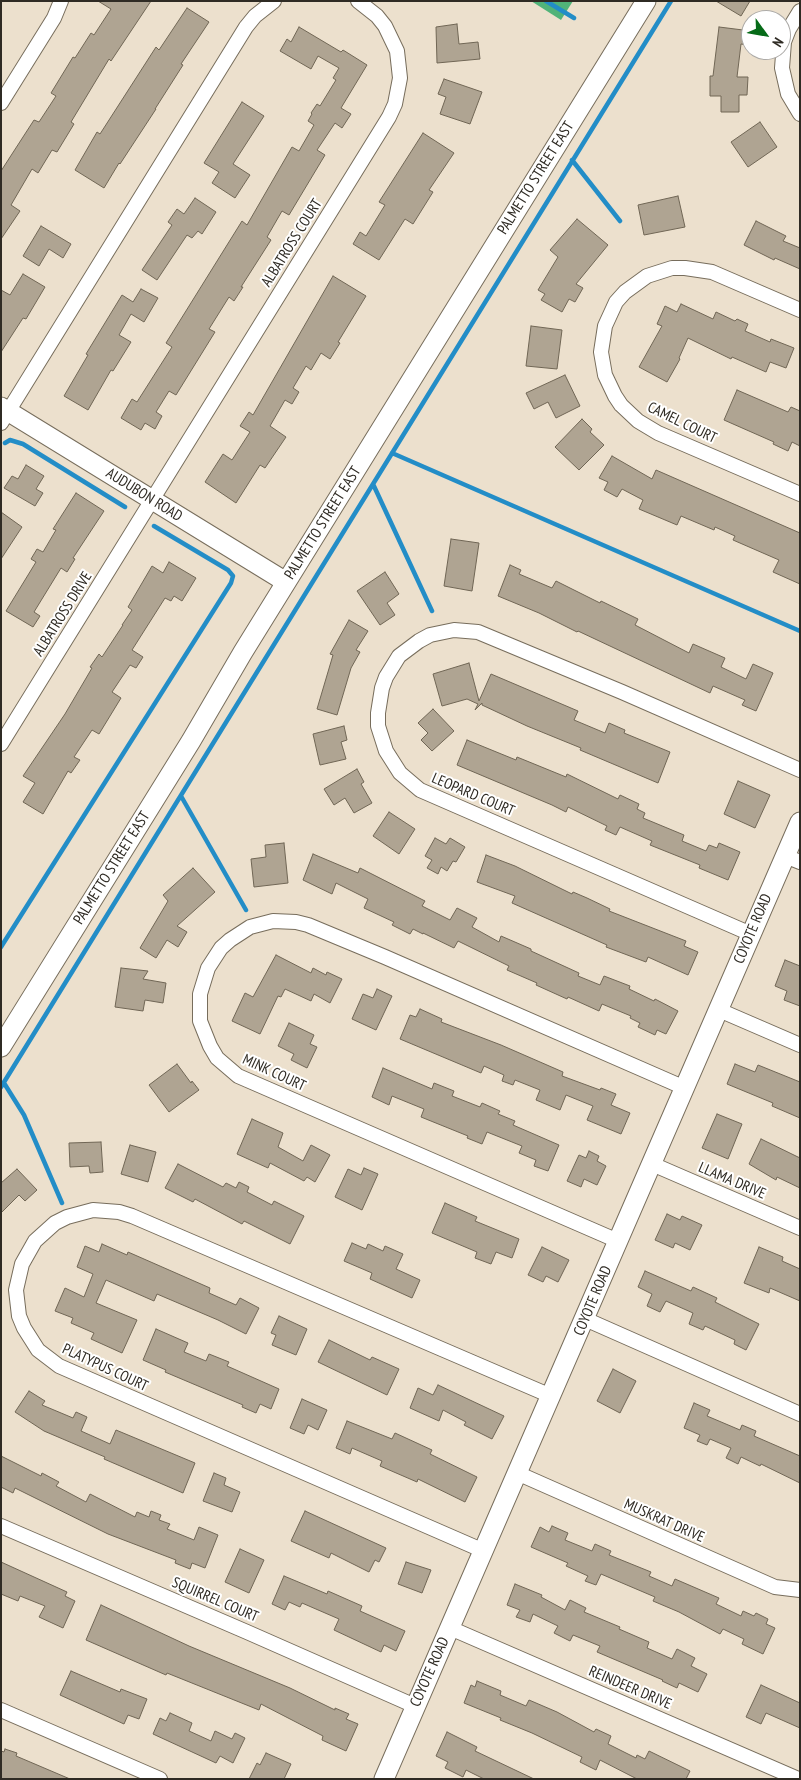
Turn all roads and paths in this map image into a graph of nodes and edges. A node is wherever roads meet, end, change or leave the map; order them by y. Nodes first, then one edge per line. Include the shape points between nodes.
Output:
1 (61, 1) edge
2 (274, 1) edge
3 (358, 1) edge
4 (646, 1) edge
5 (800, 11) edge
6 (1, 103) edge
7 (800, 114) edge
8 (800, 310) edge
9 (4, 414) edge
10 (800, 494) edge
11 (152, 500) junction
12 (286, 582) junction
13 (1, 744) edge
14 (800, 770) edge
15 (800, 822) edge
16 (792, 859) edge
17 (751, 934) junction
18 (719, 1010) junction
19 (800, 1045) edge
20 (2, 1046) edge
21 (685, 1088) junction
22 (652, 1164) junction
23 (800, 1228) edge
24 (618, 1241) junction
25 (584, 1319) junction
26 (551, 1396) junction
27 (800, 1414) edge
28 (517, 1473) junction
29 (1, 1526) edge
30 (484, 1551) junction
31 (800, 1590) edge
32 (450, 1628) junction
33 (415, 1706) junction
34 (1, 1710) edge
35 (160, 1779) edge
36 (384, 1779) edge
37 (798, 1779) edge

1 - 6 street via 54,18
2 - 9 street via 246,27
3 - 11 street, ALBATROSS COURT via 385,26 397,51 400,78 395,104
4 - 12 street, PALMETTO STREET EAST
5 - 7 street via 784,42 782,68 788,94
8 - 10 street, CAMEL COURT via 712,272 672,268 647,276 625,292 605,326 601,352 605,375 615,396 638,422
9 - 11 street, AUDUBON ROAD
11 - 12 street, AUDUBON ROAD
11 - 13 street, ALBATROSS DRIVE
12 - 20 street, PALMETTO STREET EAST
14 - 17 street, LEOPARD COURT via 478,632 454,630 419,641 399,656 382,688 378,726 386,751 400,773 420,790
15 - 16 street, COYOTE ROAD
16 - 17 street, COYOTE ROAD
17 - 18 street, COYOTE ROAD
18 - 19 street
18 - 21 street, COYOTE ROAD
21 - 22 street, COYOTE ROAD
21 - 24 street, MINK COURT via 385,957 296,922 273,921 250,927 230,940 208,968 200,994 202,1028 217,1058 238,1076
22 - 23 street, LLAMA DRIVE
22 - 24 street, COYOTE ROAD
24 - 25 street, COYOTE ROAD
25 - 26 street, COYOTE ROAD
25 - 27 street
26 - 28 street, COYOTE ROAD
26 - 30 street, PLATYPUS COURT via 120,1212 93,1210 67,1217 35,1241 22,1264 16,1290 19,1316 30,1340 59,1366
28 - 30 street, COYOTE ROAD
28 - 31 street, MUSKRAT DRIVE via 774,1587
29 - 33 street, SQUIRREL COURT
30 - 32 street, COYOTE ROAD
32 - 33 street, COYOTE ROAD
32 - 37 street, REINDEER DRIVE
33 - 36 street, COYOTE ROAD
34 - 35 street

